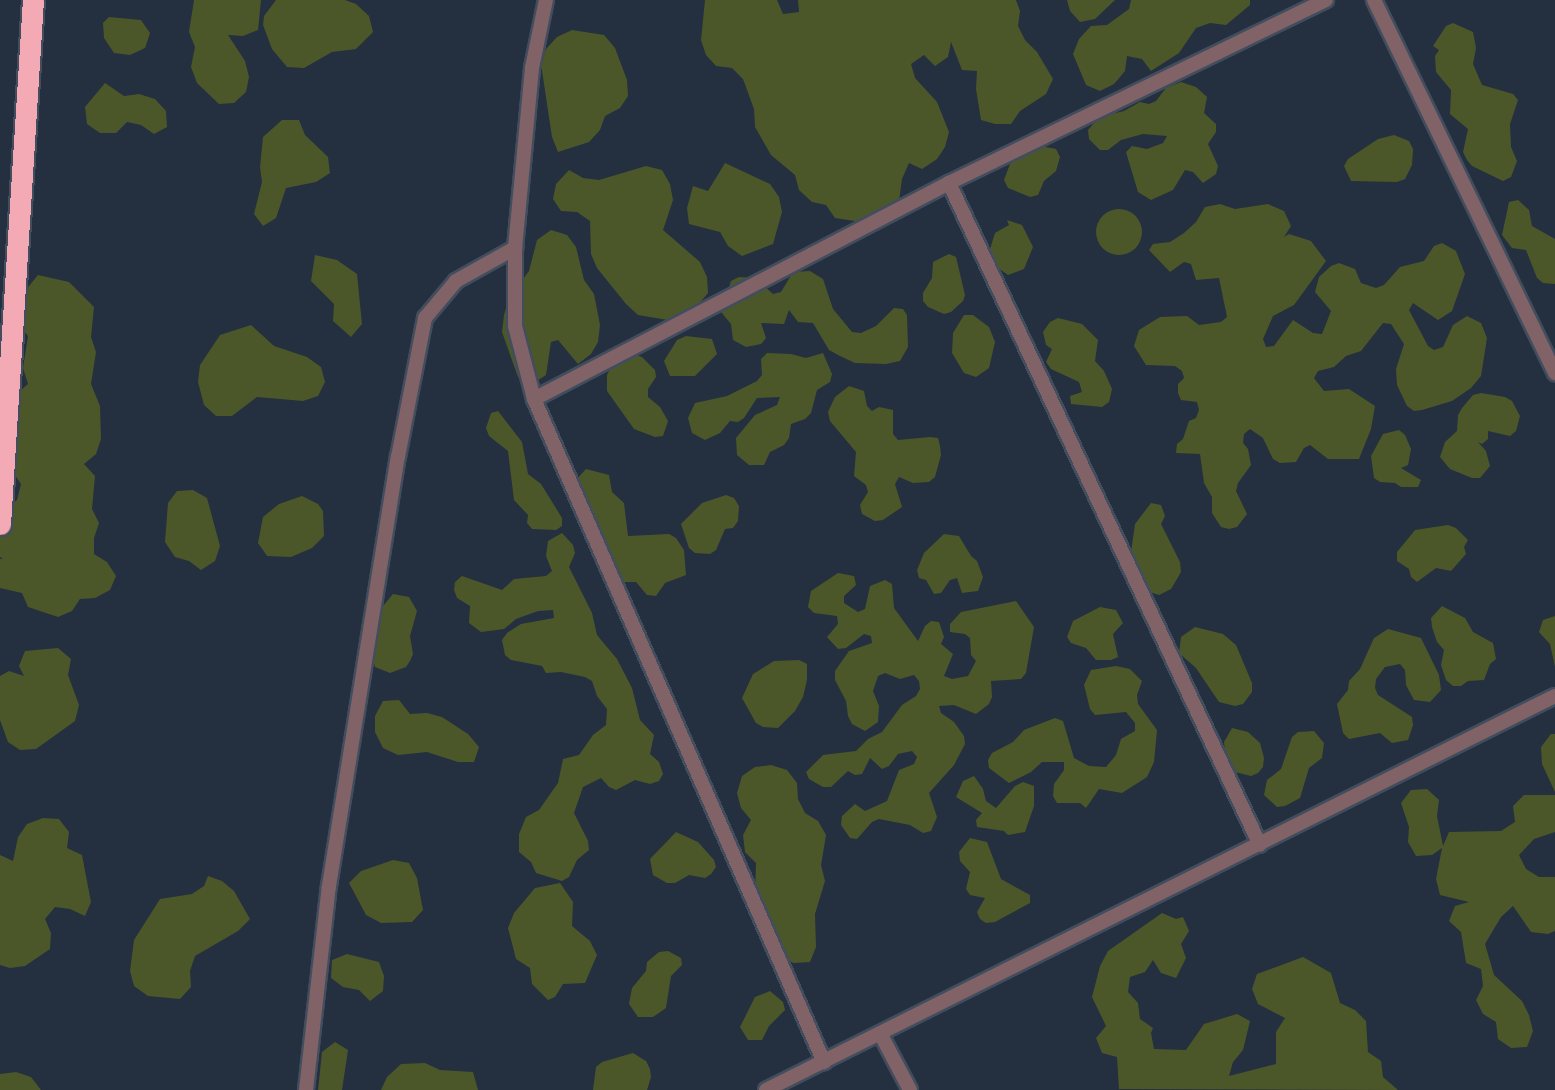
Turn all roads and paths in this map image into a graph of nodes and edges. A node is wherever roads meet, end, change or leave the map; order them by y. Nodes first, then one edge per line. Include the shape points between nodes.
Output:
1 (33, 0) edge
2 (545, 0) edge
3 (1326, 0) edge
4 (1374, 0) edge
5 (949, 183) junction
6 (515, 248) junction
7 (1555, 373) edge
8 (534, 399) junction
9 (0, 524) edge
10 (1555, 696) edge
11 (1260, 845) junction
12 (881, 1035) junction
13 (824, 1062) junction
14 (306, 1090) edge
15 (766, 1090) edge
16 (910, 1090) edge

1 - 9 highway
2 - 6 street via 532,68
3 - 5 street
4 - 7 street
5 - 8 street
5 - 11 street
6 - 8 street via 515,326
6 - 14 street via 456,281 425,318 328,886
8 - 13 street
10 - 11 street
11 - 12 street
12 - 13 street
12 - 16 street
13 - 15 street

